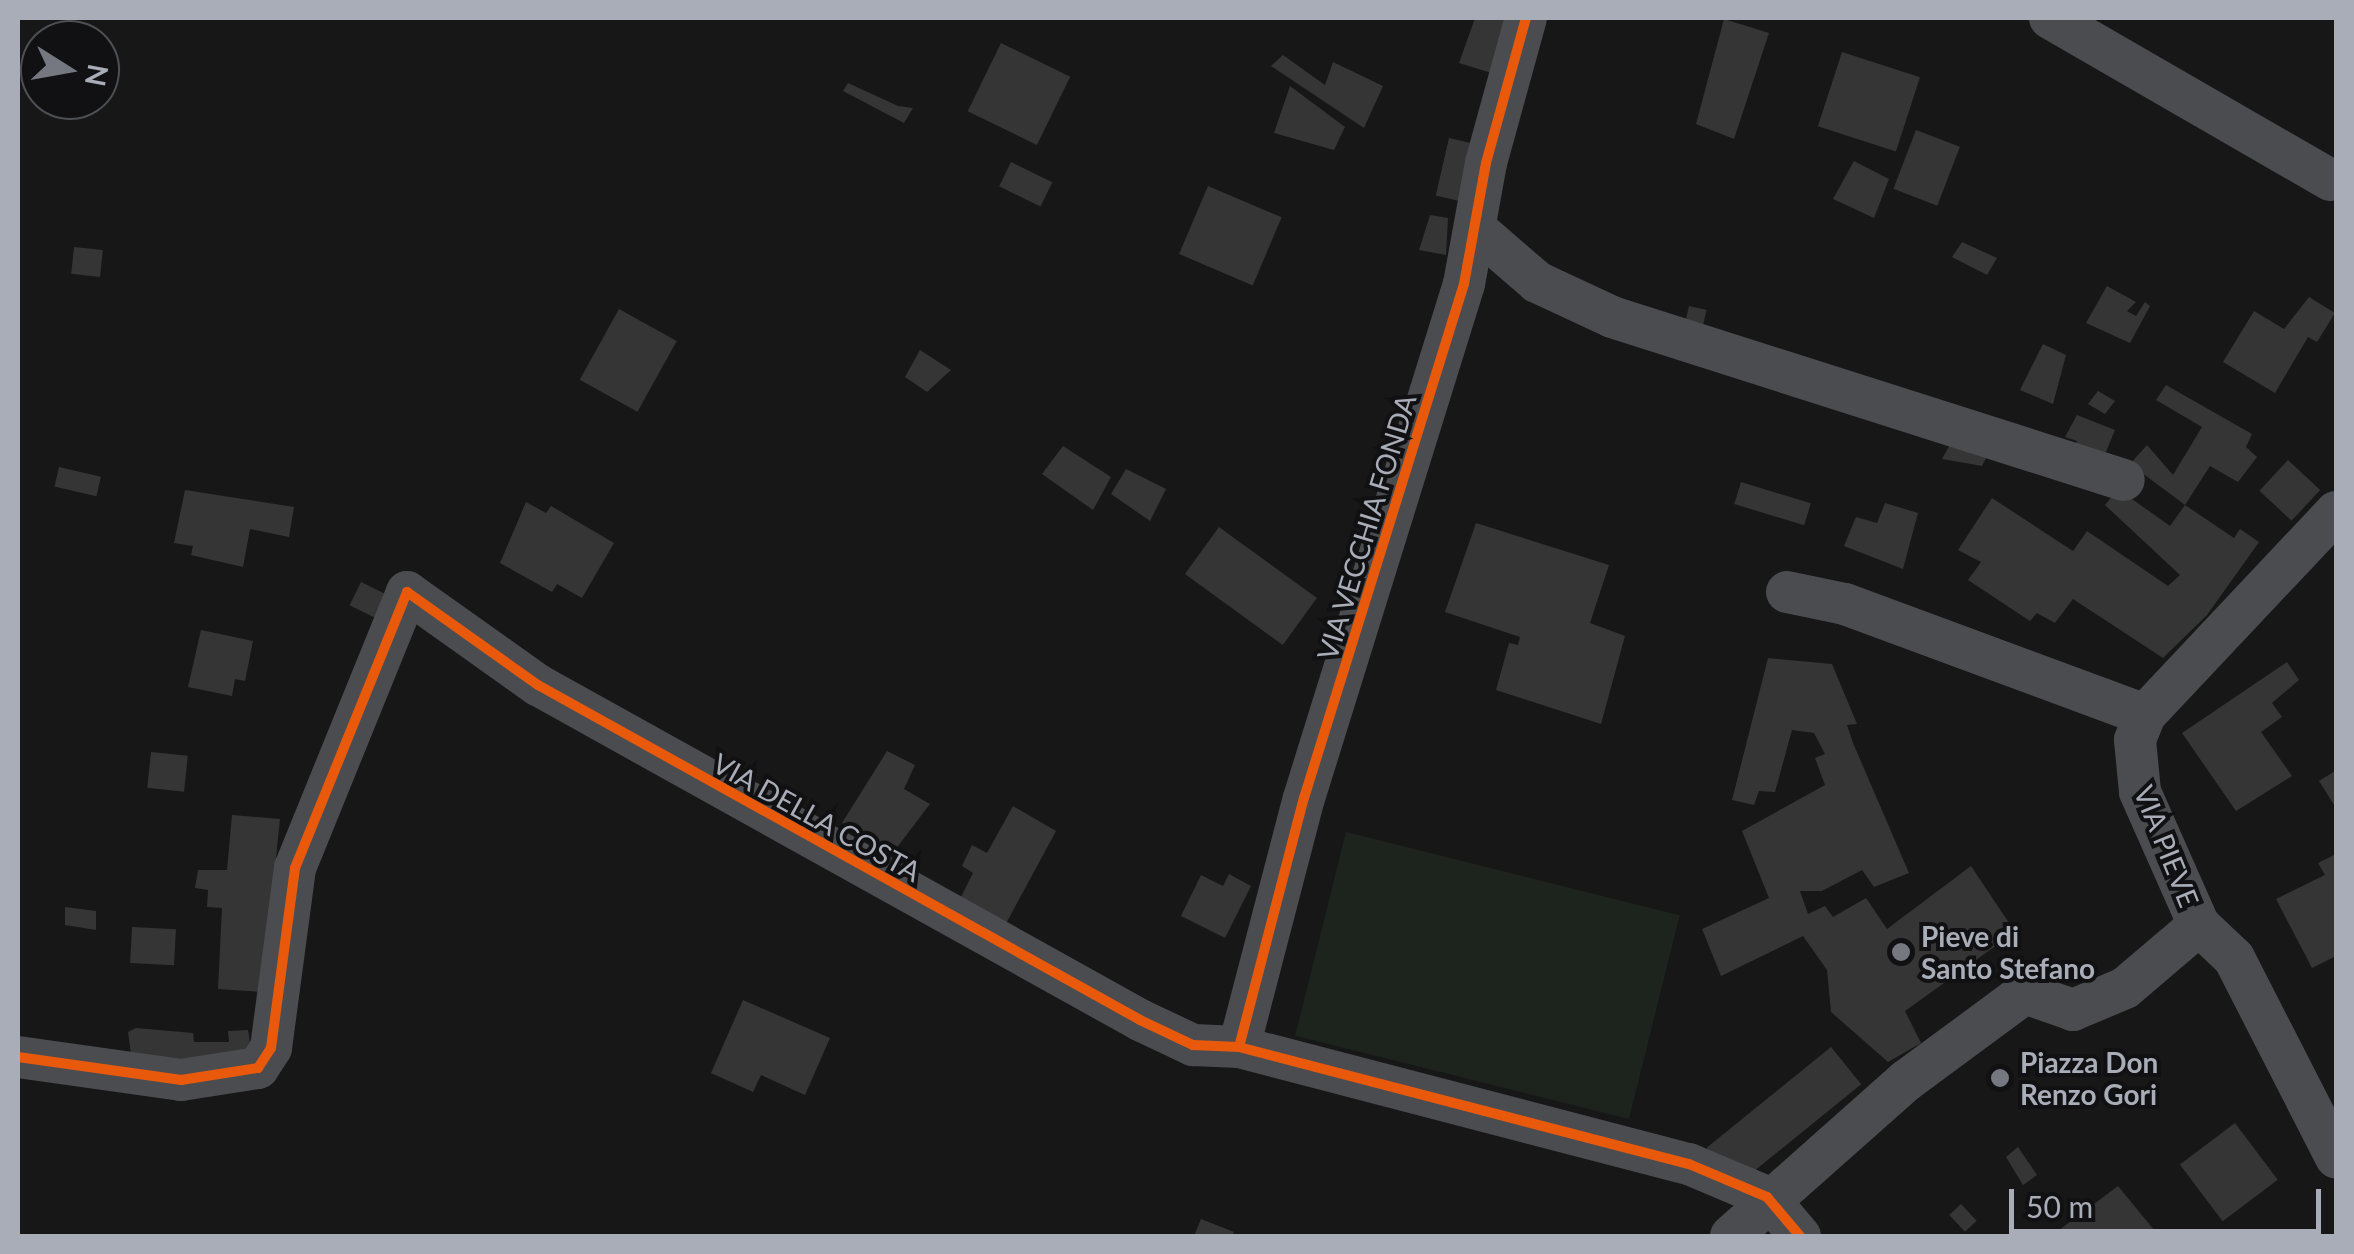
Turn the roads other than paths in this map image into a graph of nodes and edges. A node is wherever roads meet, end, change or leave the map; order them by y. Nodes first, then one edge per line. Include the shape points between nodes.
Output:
1 (1526, 18) edge
2 (2050, 18) edge
3 (2335, 176) edge
4 (1478, 231) junction
5 (2124, 480) dead end
6 (2336, 512) edge
7 (1786, 592) dead end
8 (2144, 716) junction
9 (2199, 925) junction
10 (1239, 1047) junction
11 (18, 1057) edge
12 (2336, 1157) edge
13 (1767, 1197) junction
14 (1731, 1236) edge
15 (1800, 1236) edge

1 - 4 street, VIA VECCHIA FONDA via 1486,163
2 - 3 street
4 - 5 street via 1538,282 1612,317 1714,354 1939,415
4 - 10 street, VIA VECCHIA FONDA via 1304,798
6 - 8 street
7 - 8 street via 1844,604
8 - 9 street, VIA PIEVE via 2135,740 2140,792
9 - 12 street, VIA PIEVE via 2234,958
9 - 13 street via 2125,988 2073,1010 2025,993
10 - 11 street, VIA DELLA COSTA via 1193,1044 1140,1020 792,831 538,685 407,592 295,868 270,1048 258,1068 181,1080
10 - 13 street, VIA DELLA COSTA via 1689,1164
13 - 14 street
13 - 15 street

